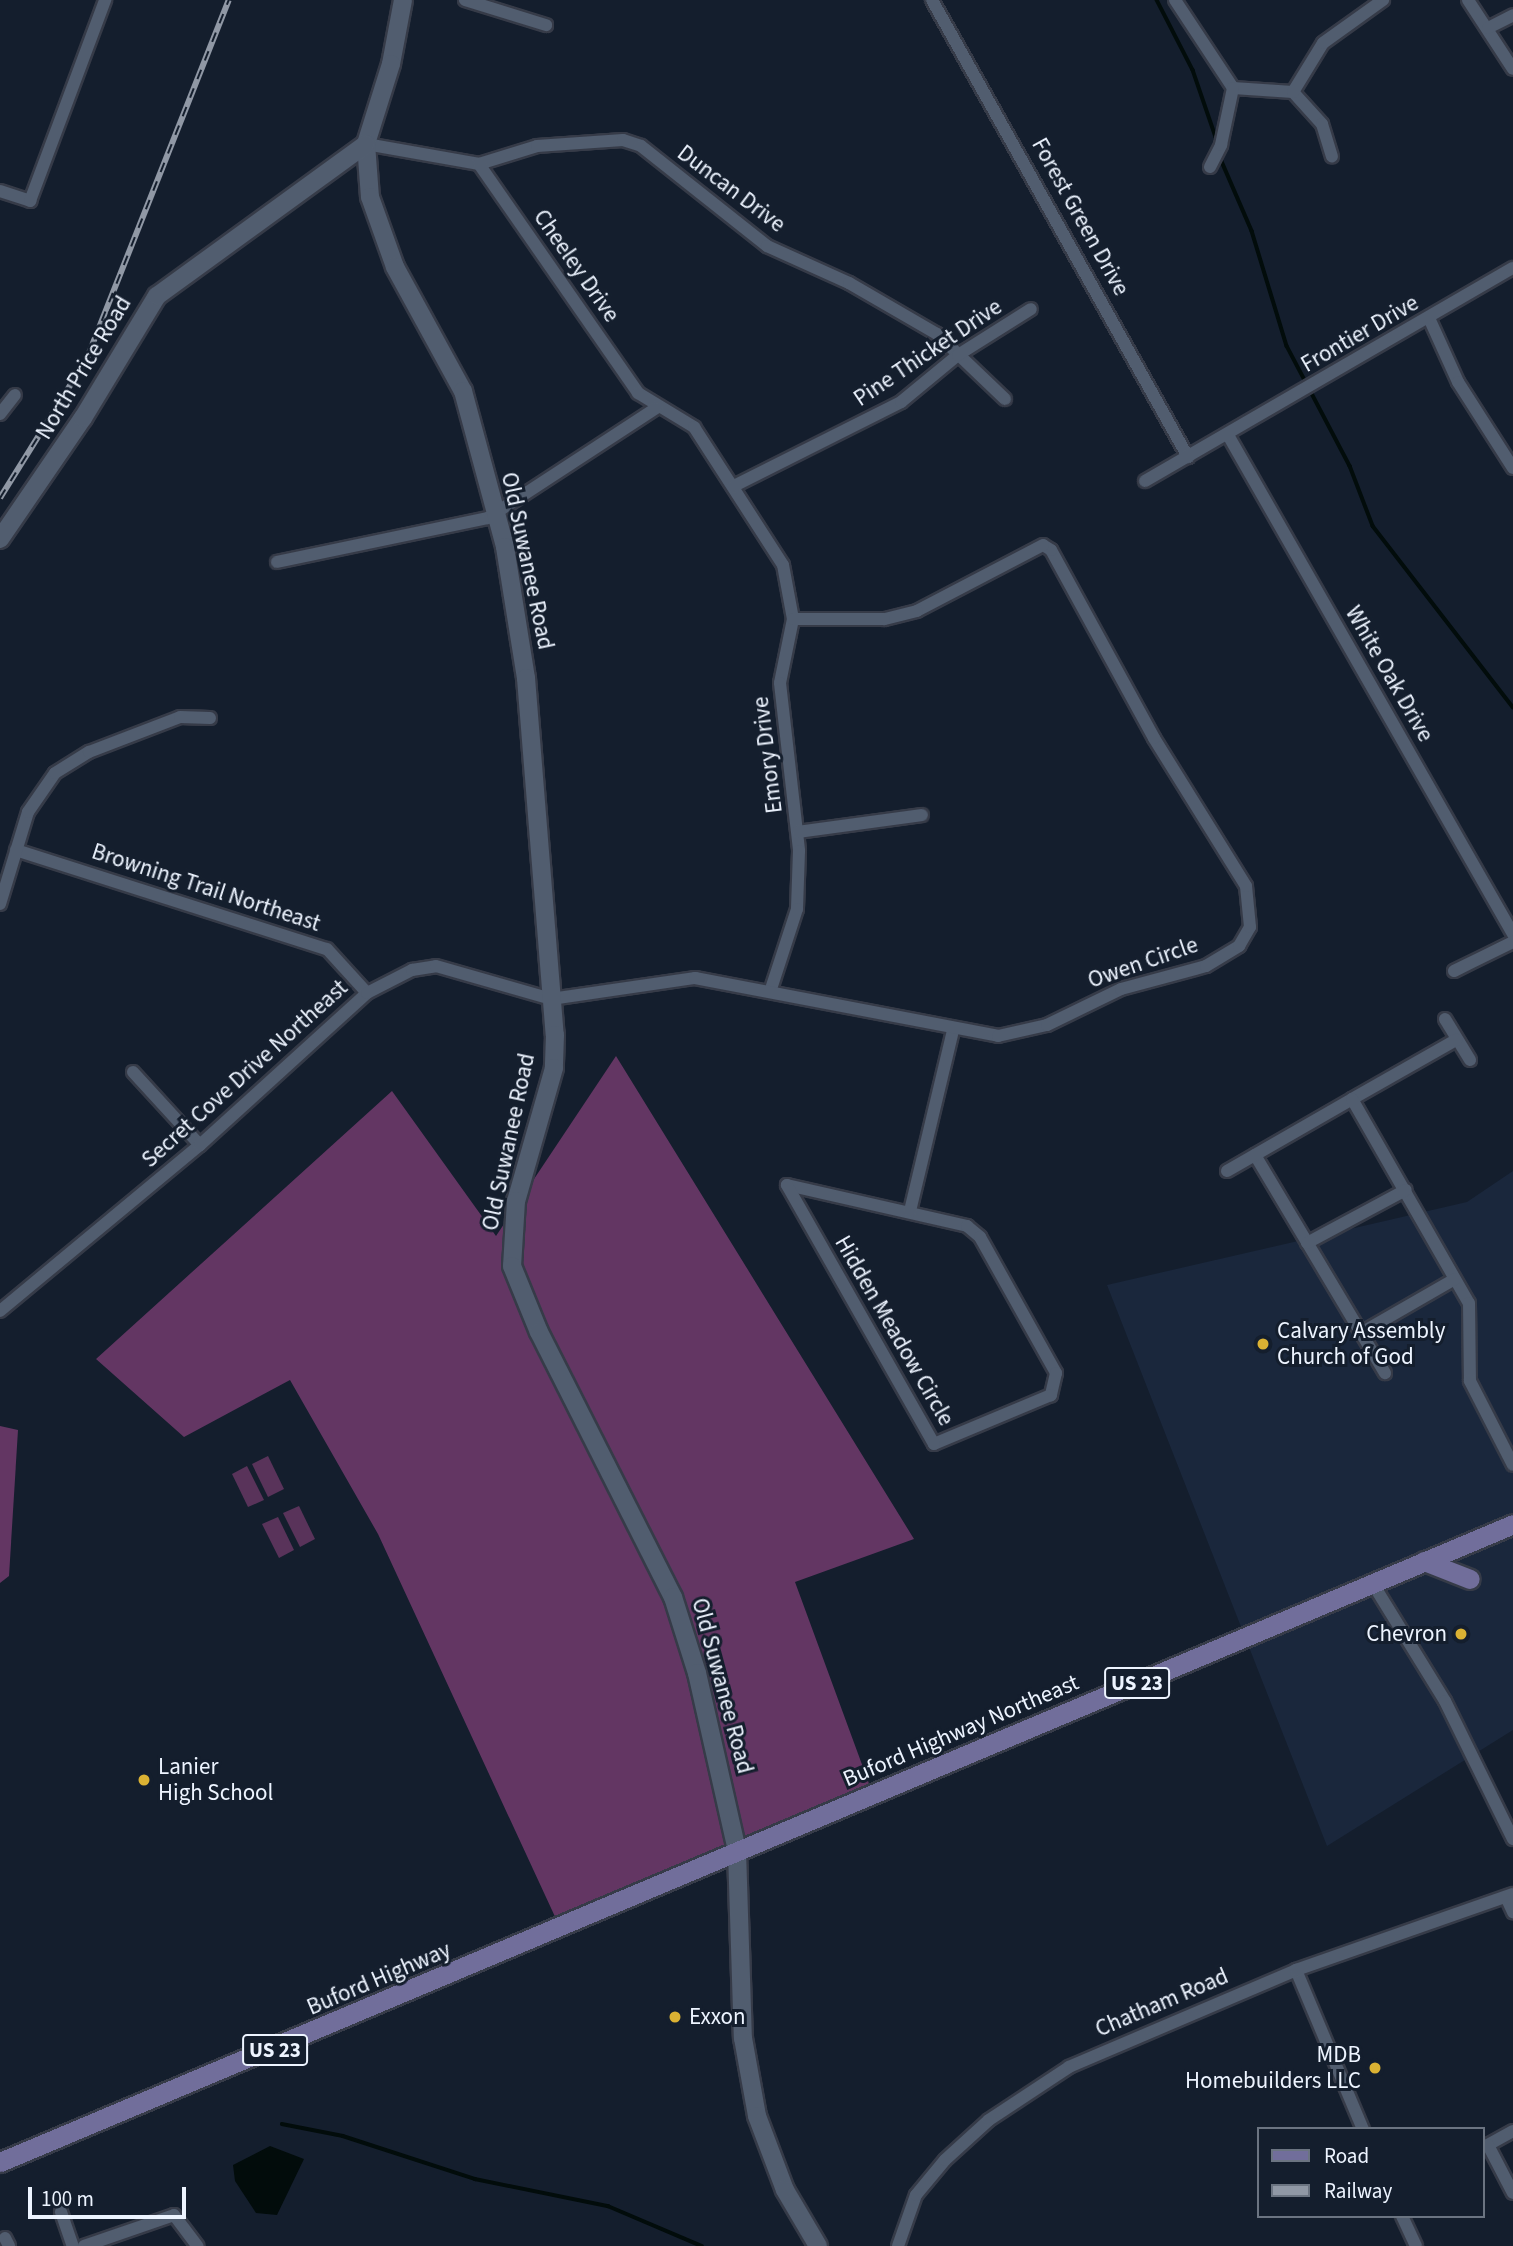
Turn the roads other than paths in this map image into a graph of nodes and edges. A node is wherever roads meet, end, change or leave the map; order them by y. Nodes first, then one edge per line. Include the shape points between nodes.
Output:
1 (105, 0) edge
2 (403, 0) edge
3 (465, 0) edge
4 (932, 0) edge
5 (1175, 0) edge
6 (1383, 0) edge
7 (1468, 0) edge
8 (1513, 15) edge
9 (546, 25) dead end
10 (1488, 28) junction
11 (1513, 69) edge
12 (1233, 88) junction
13 (1293, 92) junction
14 (366, 144) junction
15 (1332, 156) dead end
16 (479, 164) junction
17 (1210, 167) dead end
18 (0, 191) edge
19 (1513, 268) edge
20 (1031, 309) dead end
21 (1429, 318) junction
22 (958, 355) junction
23 (15, 395) dead end
24 (1004, 399) dead end
25 (656, 408) junction
26 (0, 414) edge
27 (1228, 435) junction
28 (1188, 457) junction
29 (1513, 468) edge
30 (1145, 481) dead end
31 (734, 486) junction
32 (495, 514) junction
33 (0, 539) edge
34 (277, 562) dead end
35 (793, 619) junction
36 (210, 719) dead end
37 (922, 815) dead end
38 (798, 832) junction
39 (16, 850) junction
40 (0, 904) edge
41 (1513, 934) edge
42 (1513, 942) edge
43 (1454, 971) dead end
44 (771, 989) junction
45 (368, 993) junction
46 (551, 999) junction
47 (1445, 1019) dead end
48 (953, 1031) junction
49 (1456, 1040) junction
50 (1470, 1060) dead end
51 (133, 1072) dead end
52 (1352, 1099) junction
53 (200, 1145) junction
54 (1255, 1155) junction
55 (1227, 1171) dead end
56 (1405, 1190) junction
57 (910, 1211) junction
58 (1307, 1243) junction
59 (1455, 1279) junction
60 (0, 1311) edge
61 (1361, 1333) junction
62 (1385, 1373) dead end
63 (1513, 1465) edge
64 (1513, 1524) edge
65 (1424, 1561) junction
66 (1470, 1579) dead end
67 (1373, 1584) junction
68 (1513, 1839) edge
69 (737, 1852) junction
70 (1509, 1895) edge
71 (1513, 1912) edge
72 (1296, 1969) junction
73 (1362, 2127) edge
74 (1513, 2131) edge
75 (0, 2162) edge
76 (1513, 2193) edge
77 (61, 2212) dead end
78 (1403, 2218) edge
79 (73, 2246) edge
80 (84, 2246) edge
81 (197, 2246) edge
82 (818, 2246) edge
83 (898, 2246) edge
84 (1416, 2246) edge

1 - 18 street via 30,201
2 - 14 street via 391,64
3 - 9 street
4 - 28 street, Forest Green Drive
5 - 12 street
6 - 13 street via 1324,43
7 - 10 street
8 - 10 street
10 - 11 street
12 - 13 street
12 - 17 street via 1221,145
13 - 15 street via 1322,124
14 - 16 street
14 - 32 street, Old Suwanee Road via 376,220 395,267 463,391
14 - 33 street, North Price Road via 157,296 76,429
16 - 22 street, Duncan Drive via 537,146 623,139 641,146 767,246 860,289 937,334
16 - 25 street, Cheeley Drive via 638,393
19 - 21 street, Frontier Drive
20 - 22 street, Pine Thicket Drive
21 - 27 street, Frontier Drive
21 - 29 street via 1458,382
22 - 24 street, Duncan Drive
22 - 31 street, Pine Thicket Drive via 901,402
23 - 26 street
25 - 31 street, Emory Drive via 675,412 694,427
25 - 32 street
27 - 28 street, Frontier Drive
27 - 41 street, White Oak Drive
28 - 30 street
31 - 35 street, Emory Drive via 783,565
32 - 34 street
32 - 46 street, Old Suwanee Road via 515,598 526,678
35 - 38 street, Emory Drive via 780,682
35 - 48 street, Owen Circle via 884,619 917,611 1043,545 1051,550 1154,738 1246,886 1250,927 1239,946 1206,966 1121,989 1047,1025 998,1036
36 - 39 street via 180,717 89,752 55,773 28,812
37 - 38 street
38 - 44 street, Emory Drive via 797,909
39 - 40 street
39 - 45 street, Browning Trail Northeast via 327,949
42 - 43 street
44 - 46 street, Owen Circle via 695,978
44 - 48 street, Owen Circle
45 - 46 street, Secret Cove Drive Northeast via 412,970 436,967
45 - 53 street, Secret Cove Drive Northeast
46 - 69 street, Old Suwanee Road via 554,1068 516,1201 512,1266 539,1332 673,1597 697,1673
47 - 49 street
48 - 57 street
49 - 50 street
49 - 52 street
51 - 53 street
52 - 54 street
52 - 56 street
53 - 60 street, Secret Cove Drive Northeast
54 - 55 street
54 - 58 street
56 - 58 street
56 - 59 street
57 - 57 street, Hidden Meadow Circle via 967,1226 980,1237 1056,1373 1051,1395 946,1444 934,1444 911,1408 787,1185
58 - 61 street
59 - 61 street
59 - 63 street via 1472,1320 1470,1381
61 - 62 street
64 - 65 main road, Buford Highway Northeast / US 23
65 - 66 main road
65 - 67 main road, Buford Highway Northeast / US 23
67 - 68 street via 1446,1701
67 - 69 main road, Buford Highway Northeast / US 23
69 - 75 main road, Buford Highway / US 23
69 - 82 street, Old Suwanee Road via 747,2068 773,2165
70 - 71 street
70 - 72 street, Chatham Road
72 - 73 street
72 - 83 street, Chatham Road via 1069,2067 989,2120 916,2194
74 - 76 street via 1488,2145
77 - 79 street
78 - 84 street
80 - 81 street via 174,2215

